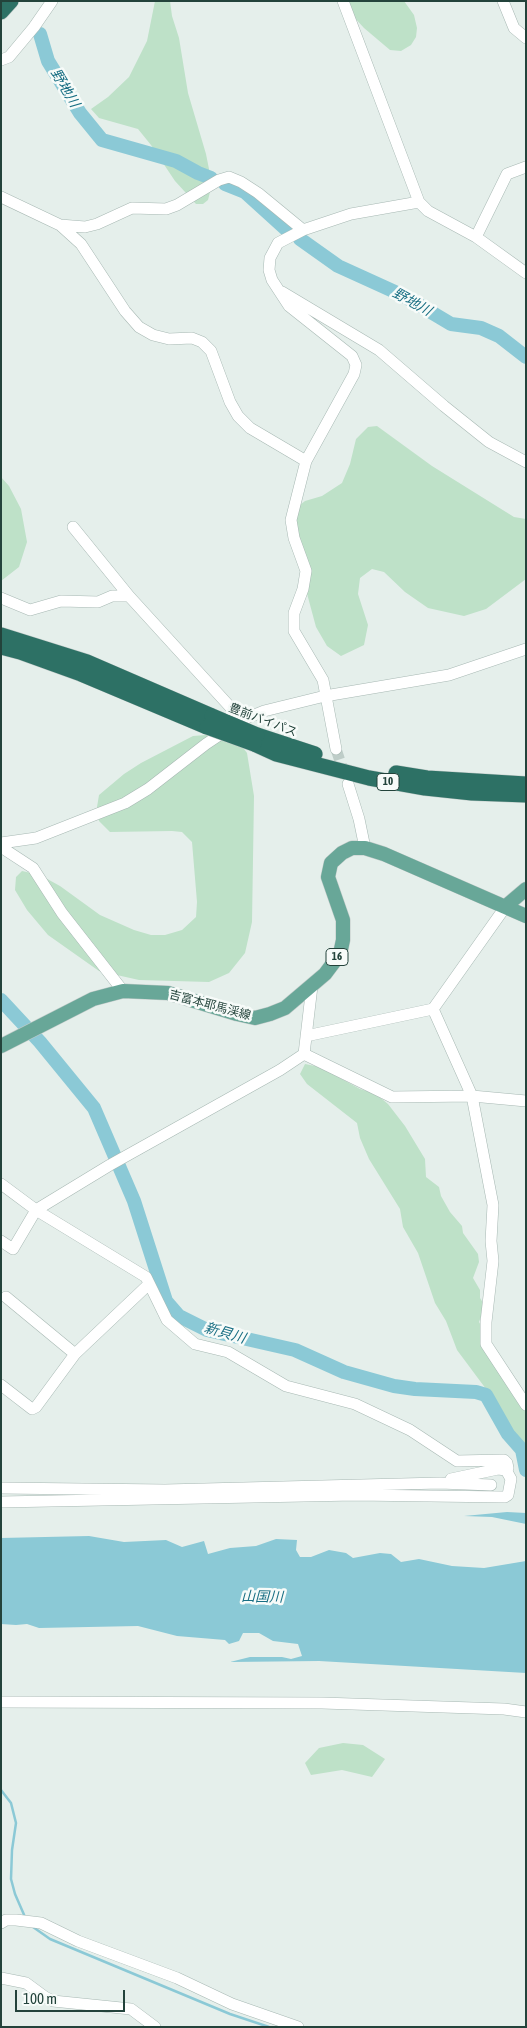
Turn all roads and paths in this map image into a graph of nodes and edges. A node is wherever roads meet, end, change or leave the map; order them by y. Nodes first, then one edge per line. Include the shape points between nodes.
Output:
1 (11, 1) edge
2 (52, 1) edge
3 (343, 1) edge
4 (503, 1) edge
5 (1, 12) edge
6 (526, 38) edge
7 (5, 59) edge
8 (526, 168) edge
9 (1, 197) edge
10 (419, 202) junction
11 (60, 225) junction
12 (303, 230) junction
13 (476, 237) junction
14 (526, 272) edge
15 (279, 290) junction
16 (306, 461) junction
17 (526, 462) edge
18 (74, 527) dead end
19 (129, 596) junction
20 (1, 598) edge
21 (1, 635) edge
22 (1, 648) edge
23 (526, 649) edge
24 (325, 696) junction
25 (242, 720) junction
26 (210, 721) junction
27 (256, 740) junction
28 (336, 749) tunnel mouth
29 (348, 784) tunnel mouth
30 (526, 784) edge
31 (526, 795) edge
32 (1, 843) edge
33 (1, 847) edge
34 (365, 848) junction
35 (526, 889) edge
36 (506, 906) junction
37 (526, 916) edge
38 (312, 986) junction
39 (123, 991) junction
40 (433, 1009) junction
41 (306, 1036) junction
42 (5, 1044) edge
43 (304, 1054) junction
44 (472, 1096) junction
45 (526, 1101) edge
46 (1, 1184) edge
47 (36, 1210) junction
48 (1, 1241) edge
49 (149, 1284) junction
50 (6, 1297) dead end
51 (75, 1354) junction
52 (1, 1385) edge
53 (526, 1405) edge
54 (506, 1470) junction
55 (440, 1483) junction
56 (491, 1485) dead end
57 (1, 1488) edge
58 (1, 1502) edge
59 (1, 1702) edge
60 (526, 1712) edge
61 (1, 1908) edge
62 (3, 1922) edge
63 (1, 1978) edge
64 (155, 2027) edge
65 (298, 2027) edge

1 - 5 highway
2 - 7 street
3 - 10 street
4 - 6 street via 514,28
8 - 13 street via 507,174
9 - 11 street
10 - 12 street via 351,214
10 - 13 street via 450,225
11 - 12 street via 85,227 132,208 166,209 228,176 258,193
11 - 16 street via 81,244 139,327 169,339 192,338 202,342 211,352 238,416 250,428
12 - 15 street via 278,243 270,258 269,270
13 - 14 street
15 - 16 street via 290,306 352,356 356,365
15 - 17 street via 379,350 482,436
16 - 24 street via 291,520 306,571 304,589 294,613 294,631 323,680
18 - 19 street
19 - 20 street via 112,596 98,602 61,601 30,610
19 - 25 street
21 - 26 highway, 豊前バイパス / 10 via 87,662
22 - 26 highway, 豊前バイパス / 10
23 - 24 street via 449,675
24 - 25 street via 285,704
24 - 28 street
25 - 32 street via 124,803 36,838
26 - 27 highway, 豊前バイパス / 10, bridge
27 - 30 highway, 豊前バイパス / 10 via 370,769 427,778
27 - 31 highway, 豊前バイパス / 10 via 276,754 369,778 425,788
29 - 34 street
33 - 39 street via 33,868 62,913
34 - 36 main road
34 - 38 main road, 吉富本耶馬渓線 / 16 via 352,848 332,863 328,877 343,920 344,940 340,954
35 - 36 main road
36 - 37 main road
36 - 40 street
38 - 39 main road, 吉富本耶馬渓線 / 16 via 285,1008 256,1018 168,993
38 - 41 street
39 - 42 main road, 吉富本耶馬渓線 / 16 via 93,999
40 - 41 street
40 - 44 street
41 - 43 street
43 - 44 street via 392,1097
43 - 47 street
44 - 45 street
44 - 53 street via 493,1205 493,1261 486,1344
46 - 47 street
47 - 48 street via 14,1249
47 - 49 street via 146,1277
49 - 51 street
49 - 54 street via 166,1320 195,1344 228,1352 286,1386 355,1404 410,1430 456,1461 498,1459 507,1463
50 - 51 street
51 - 52 street via 32,1409
54 - 55 street via 498,1469
54 - 58 street via 511,1478 505,1497 355,1495
55 - 56 street
55 - 57 street via 165,1490
59 - 60 street via 322,1703
61 - 62 street
62 - 65 street via 41,1923 78,1941 178,1978 232,2004
63 - 64 street via 26,1983 54,2001 131,2009

